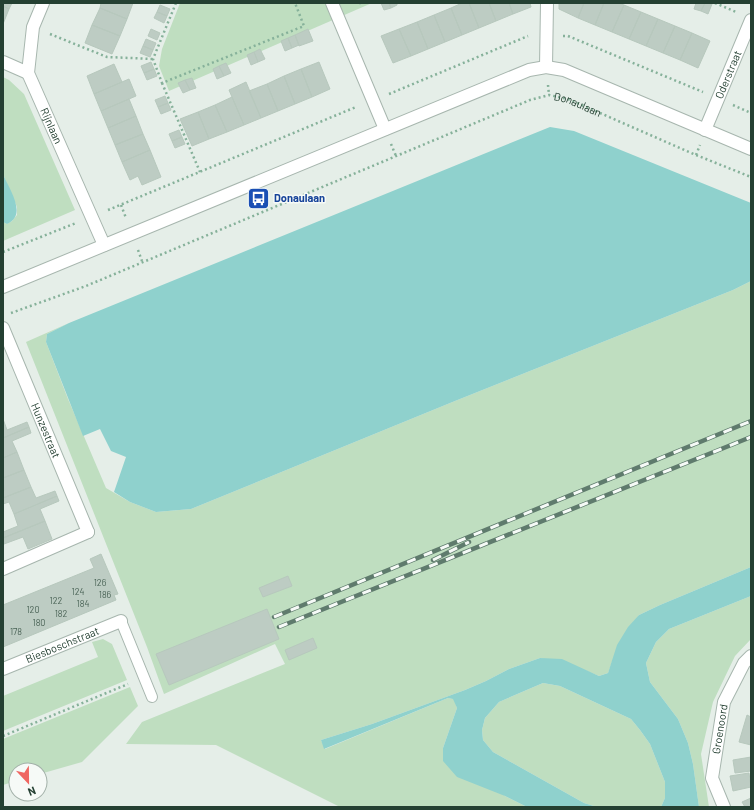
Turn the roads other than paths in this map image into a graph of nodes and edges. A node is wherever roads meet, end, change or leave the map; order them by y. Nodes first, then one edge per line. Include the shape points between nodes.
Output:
1 (43, 3) edge
2 (332, 3) edge
3 (547, 3) edge
4 (751, 20) edge
5 (3, 62) edge
6 (546, 67) junction
7 (28, 73) junction
8 (385, 129) junction
9 (706, 130) junction
10 (751, 149) edge
11 (104, 245) junction
12 (3, 287) edge
13 (3, 328) edge
14 (3, 569) edge
15 (121, 621) joint
16 (751, 656) edge
17 (3, 669) edge
18 (152, 698) dead end
19 (724, 807) edge

1 - 7 street via 33,27
2 - 8 street
3 - 6 street
4 - 9 street, Oderstraat
5 - 7 street
6 - 8 street via 529,70
6 - 9 street via 564,70
7 - 11 street, Rijnlaan
8 - 11 street
9 - 10 street
11 - 12 street
13 - 14 street, Hunzestraat via 88,532
15 - 17 street, Biesboschstraat
15 - 18 lane
16 - 19 street, Groenoord via 744,663 724,702 712,778

